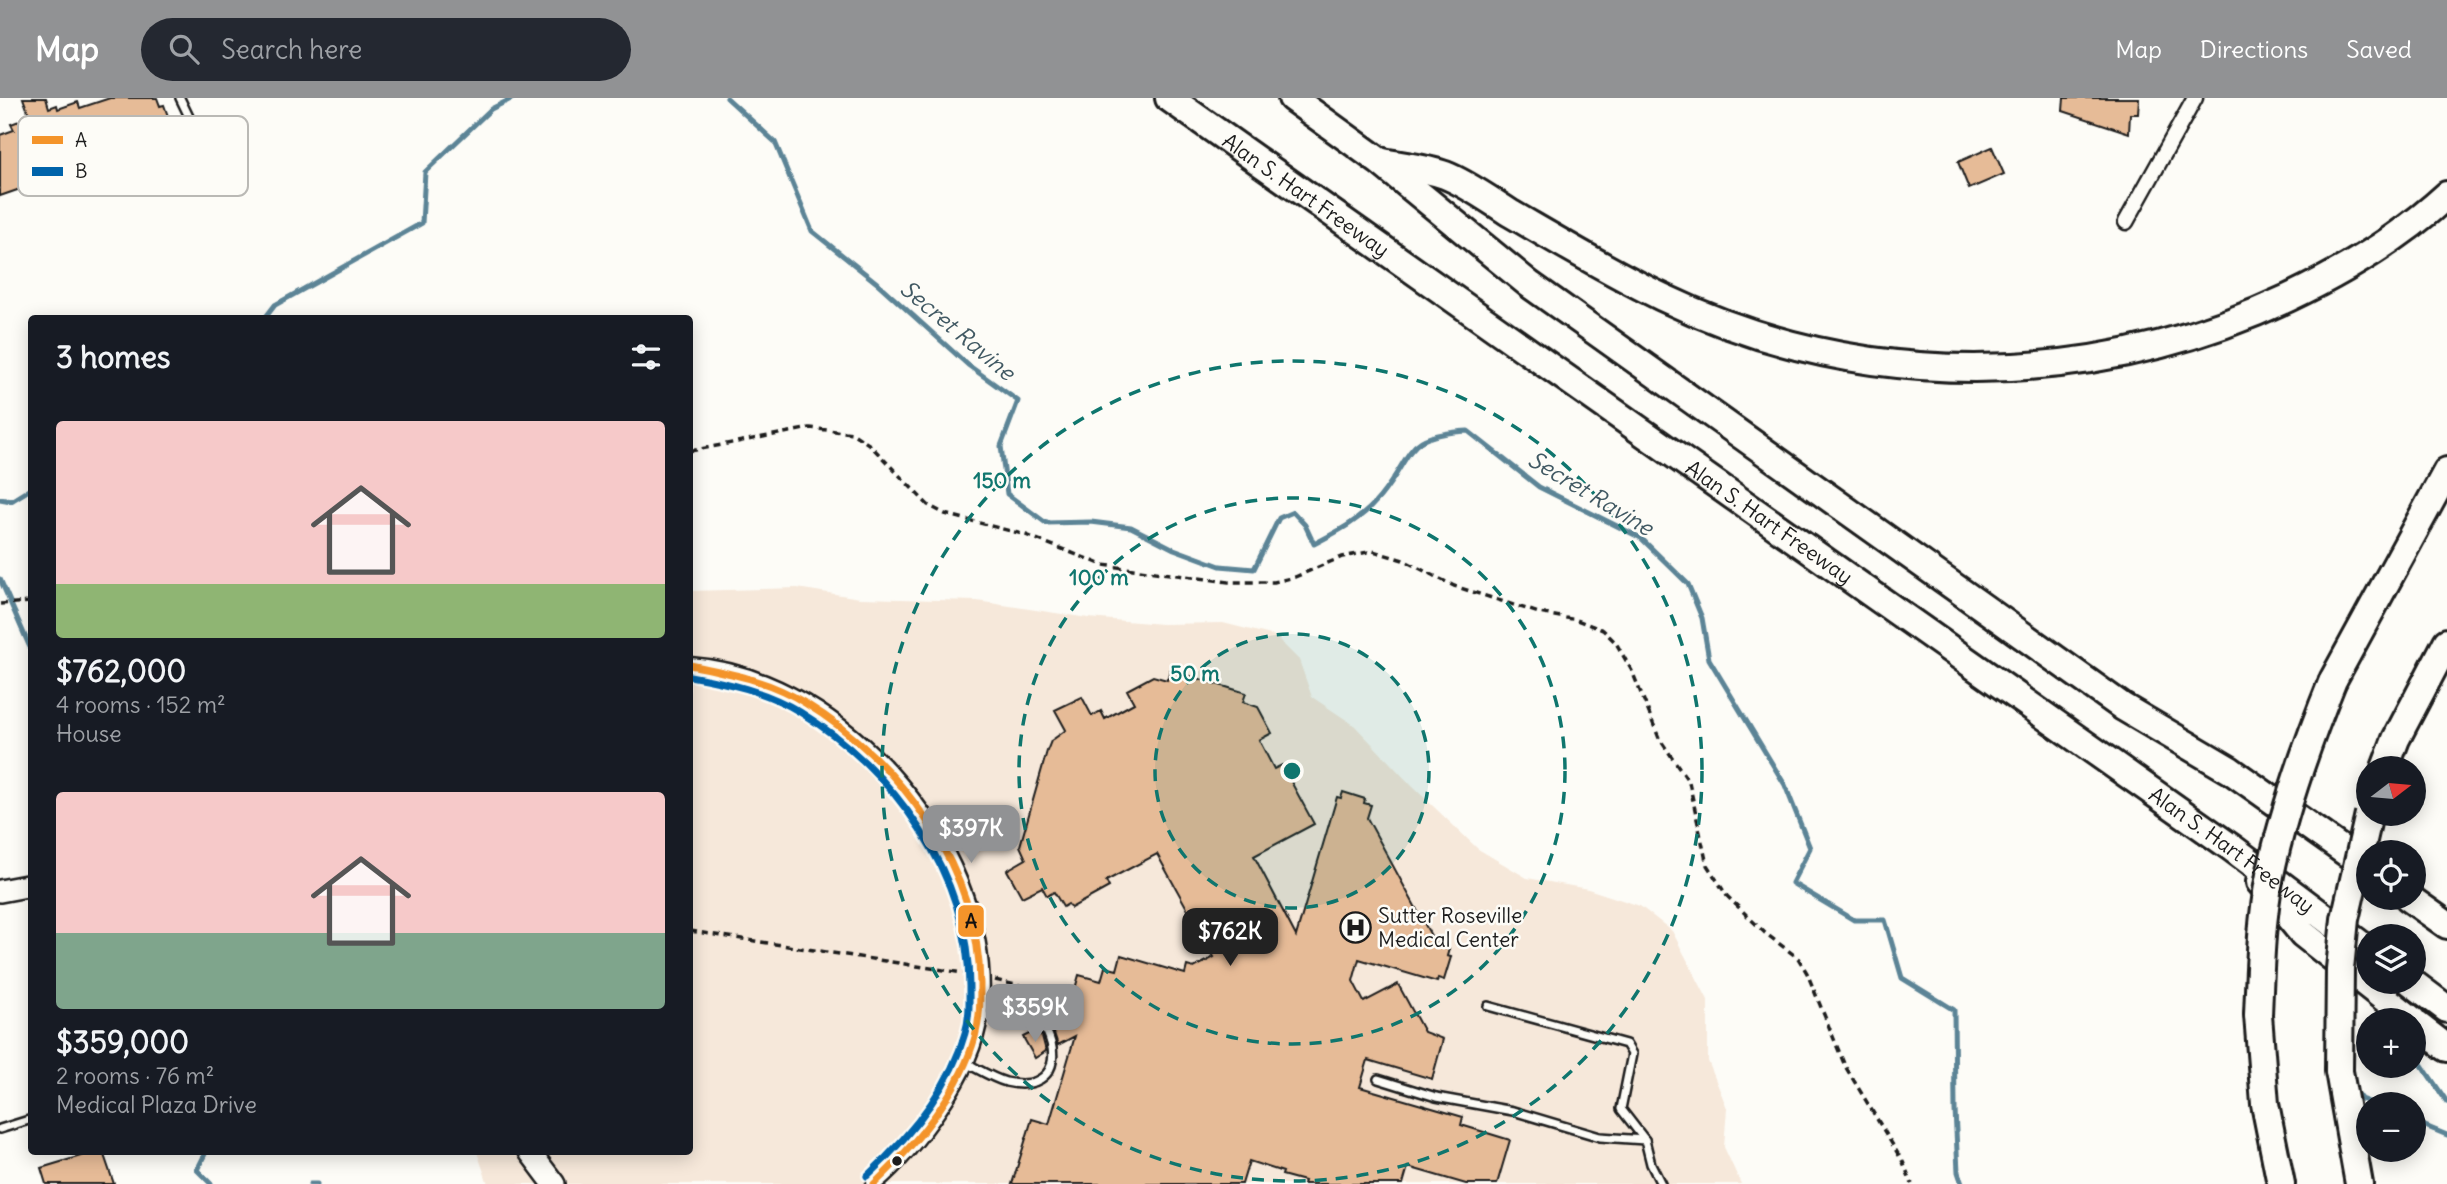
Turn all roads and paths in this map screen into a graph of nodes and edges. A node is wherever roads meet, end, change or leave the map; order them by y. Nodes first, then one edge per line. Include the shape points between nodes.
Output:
1 (180, 98) edge
2 (1169, 98) edge
3 (1292, 98) edge
4 (2195, 98) edge
5 (189, 116) edge
6 (1379, 161) junction
7 (2447, 195) edge
8 (2126, 222) dead end
9 (693, 449) edge
10 (2447, 471) edge
11 (28, 602) edge
12 (0, 604) edge
13 (2447, 642) edge
14 (693, 665) edge
15 (2390, 756) edge
16 (2366, 826) edge
17 (2232, 848) junction
18 (2356, 860) edge
19 (28, 886) edge
20 (0, 891) edge
21 (2426, 910) edge
22 (2447, 925) edge
23 (693, 931) edge
24 (2356, 941) edge
25 (981, 977) junction
26 (2426, 993) edge
27 (1064, 997) dead end
28 (1488, 1006) dead end
29 (2396, 1008) edge
30 (2447, 1009) edge
31 (980, 1015) junction
32 (2426, 1032) edge
33 (2447, 1048) edge
34 (964, 1063) junction
35 (1378, 1079) dead end
36 (28, 1120) edge
37 (0, 1129) edge
38 (1645, 1140) junction
39 (532, 1155) edge
40 (554, 1184) edge
41 (874, 1184) edge
42 (1661, 1184) edge
43 (1912, 1184) edge
44 (2281, 1184) edge
45 (2359, 1184) edge

1 - 5 lane
2 - 17 highway, Alan S. Hart Freeway
3 - 6 highway
4 - 8 street
6 - 7 highway via 1446,175 1592,261 1721,321 1829,353 1941,367 2007,369 2071,363 2193,335 2254,313 2344,270
6 - 18 highway via 1540,292 2123,708 2230,771
9 - 43 path via 810,428 852,433 870,445 928,505 1103,565 1229,582 1274,582 1342,557 1373,551 1403,560 1454,586 1603,630 1632,671 1659,738 1689,782 1707,865 1727,896 1798,958 1845,1066
10 - 44 highway, bridge via 2333,680 2300,764 2270,877 2258,1015 2265,1104
11 - 12 path
13 - 15 highway
14 - 25 street via 735,673 783,691 834,722 880,760 930,822 948,854 967,903
16 - 45 highway, bridge via 2345,919 2339,982 2339,1071
17 - 24 highway, Alan S. Hart Freeway
17 - 29 highway via 2303,934
19 - 20 street
21 - 22 highway
23 - 25 path
25 - 27 path
25 - 31 street
26 - 30 highway
28 - 38 lane via 1626,1044 1632,1054 1621,1109
31 - 34 street
31 - 34 lane via 1037,1026 1047,1032 1054,1054 1047,1074 1030,1082 1004,1082
32 - 33 highway
34 - 41 street via 920,1136
35 - 38 lane via 1600,1137
36 - 37 lane
38 - 42 lane
39 - 40 street

